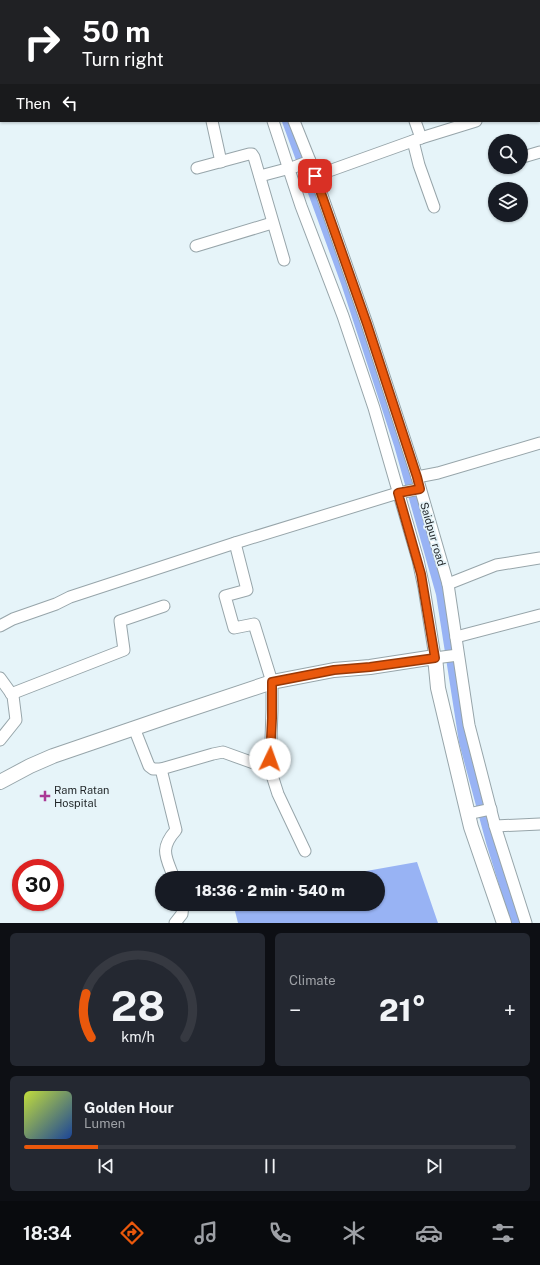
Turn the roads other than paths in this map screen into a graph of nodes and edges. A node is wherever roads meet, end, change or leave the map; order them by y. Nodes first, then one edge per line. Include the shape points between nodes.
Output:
1 (212, 122) edge
2 (272, 122) edge
3 (294, 122) edge
4 (415, 122) edge
5 (473, 122) edge
6 (417, 140) junction
7 (540, 152) edge
8 (528, 156) edge
9 (221, 162) junction
10 (308, 162) junction
11 (291, 167) junction
12 (197, 168) dead end
13 (260, 176) junction
14 (315, 176) junction
15 (434, 206) dead end
16 (272, 223) junction
17 (196, 246) dead end
18 (284, 260) dead end
19 (540, 443) edge
20 (417, 477) junction
21 (418, 490) junction
22 (400, 493) junction
23 (235, 543) junction
24 (540, 558) edge
25 (448, 584) junction
26 (164, 606) dead end
27 (540, 615) edge
28 (0, 626) edge
29 (456, 637) junction
30 (455, 656) junction
31 (437, 658) junction
32 (0, 678) edge
33 (272, 682) junction
34 (11, 694) junction
35 (134, 728) junction
36 (0, 740) edge
37 (161, 769) junction
38 (270, 769) junction
39 (0, 782) edge
40 (488, 810) junction
41 (470, 814) junction
42 (540, 824) edge
43 (495, 826) junction
44 (305, 851) dead end
45 (171, 871) edge
46 (182, 911) edge
47 (175, 923) edge
48 (504, 923) edge
49 (526, 923) edge

1 - 9 street
2 - 11 street
3 - 10 street, Saidpur road
4 - 6 street
5 - 6 street
6 - 14 street
6 - 15 street via 419,165
7 - 8 street
9 - 12 street
9 - 13 street via 252,154
10 - 11 street
10 - 14 street, Saidpur road
11 - 13 street
11 - 22 street via 301,206 343,316
13 - 16 street
14 - 20 street, Saidpur road
16 - 17 street
16 - 18 street
19 - 20 street
20 - 21 street, Saidpur road
21 - 22 street
21 - 25 street, Saidpur road
22 - 23 street
22 - 31 street via 418,560
23 - 28 street via 70,598
23 - 33 street via 247,590 225,596 234,628 254,624
24 - 25 street via 496,565
25 - 29 street, Saidpur road
26 - 34 street via 120,621 124,650
27 - 29 street
29 - 30 street, Saidpur road
30 - 31 street
30 - 40 street, Saidpur road
31 - 33 street via 334,670
31 - 41 street via 438,688
32 - 34 street
33 - 35 street
33 - 38 street
34 - 36 street via 16,720
35 - 37 street via 149,766 152,769
35 - 39 street via 53,756
37 - 38 street via 223,752
37 - 45 street via 176,830 168,839 164,852
38 - 44 street via 278,794
40 - 41 street
40 - 43 street, Saidpur road
41 - 48 street via 471,827
42 - 43 street
43 - 49 street, Saidpur road
46 - 47 street

